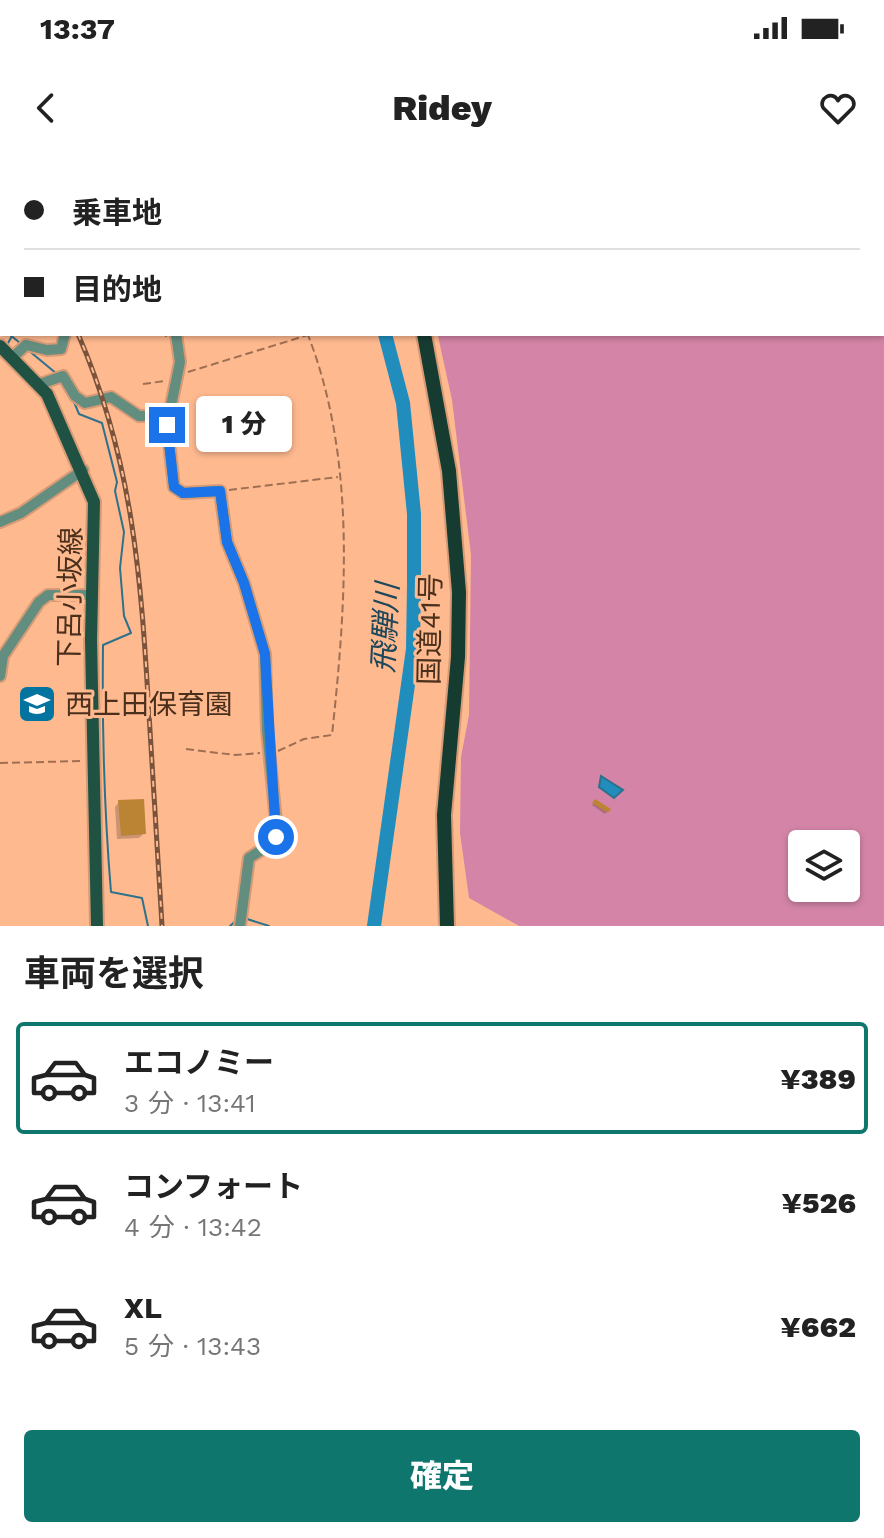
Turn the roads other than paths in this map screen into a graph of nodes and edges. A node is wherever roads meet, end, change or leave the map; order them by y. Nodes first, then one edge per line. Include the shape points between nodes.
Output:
1 (64, 336) edge
2 (176, 336) edge
3 (424, 336) edge
4 (0, 346) edge
5 (13, 357) junction
6 (40, 384) junction
7 (171, 416) junction
8 (83, 470) junction
9 (0, 522) edge
10 (91, 595) junction
11 (0, 676) edge
12 (97, 926) edge
13 (240, 926) edge
14 (447, 926) edge

1 - 5 street via 61,349 26,345
2 - 7 street via 179,377
3 - 14 highway, 国道41号 via 449,471 459,592 444,815
4 - 5 main road, 下呂小坂線
5 - 6 main road, 下呂小坂線
6 - 7 street via 63,376 85,403 111,397 139,416
6 - 8 main road, 下呂小坂線
7 - 13 street via 168,443 174,487 183,493 220,491 227,542 265,654 277,831 271,844 249,858
8 - 9 street
8 - 10 main road, 下呂小坂線 via 95,513
10 - 11 street via 48,595 39,602 3,656
10 - 12 main road, 下呂小坂線

